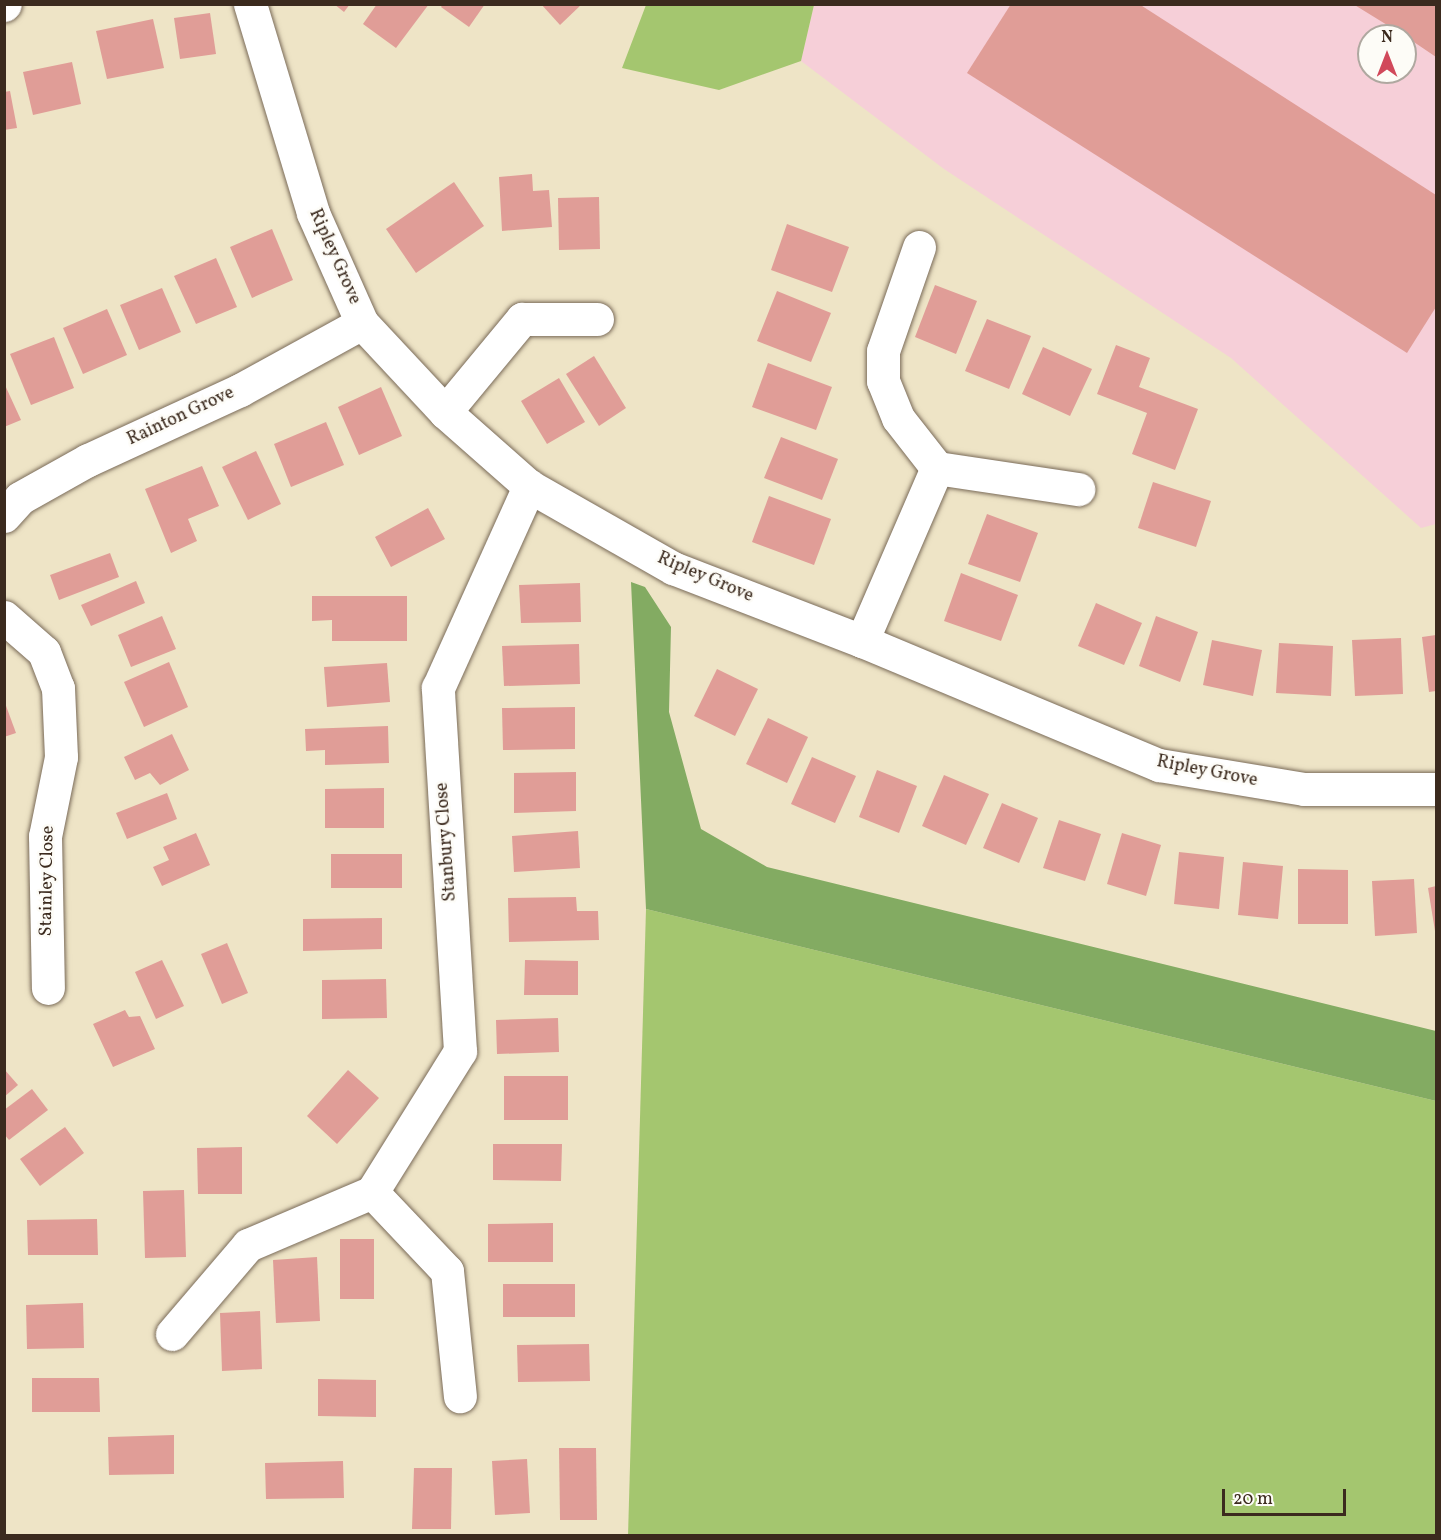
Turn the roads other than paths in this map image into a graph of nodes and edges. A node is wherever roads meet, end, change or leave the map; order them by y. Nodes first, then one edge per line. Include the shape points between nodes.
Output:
1 (250, 4) edge
2 (919, 247) dead end
3 (597, 319) dead end
4 (362, 323) junction
5 (445, 412) junction
6 (937, 468) junction
7 (529, 486) junction
8 (1078, 489) dead end
9 (4, 516) edge
10 (4, 617) edge
11 (862, 641) junction
12 (1437, 789) edge
13 (48, 988) dead end
14 (372, 1192) junction
15 (172, 1334) dead end
16 (460, 1396) dead end

1 - 4 street, Ripley Grove via 313,213
2 - 6 street via 883,351 883,381 898,418
3 - 5 street via 522,320
4 - 5 street, Ripley Grove
4 - 9 street, Rainton Grove via 240,390 88,460 20,498
5 - 7 street, Ripley Grove
6 - 8 street
6 - 11 street
7 - 11 street, Ripley Grove via 673,568
7 - 14 street, Stanbury Close via 438,688 460,1051
10 - 13 street, Stainley Close via 44,652 58,688 61,757 45,836
11 - 12 street, Ripley Grove via 1159,765 1304,789
14 - 15 street via 248,1245
14 - 16 street via 447,1271

